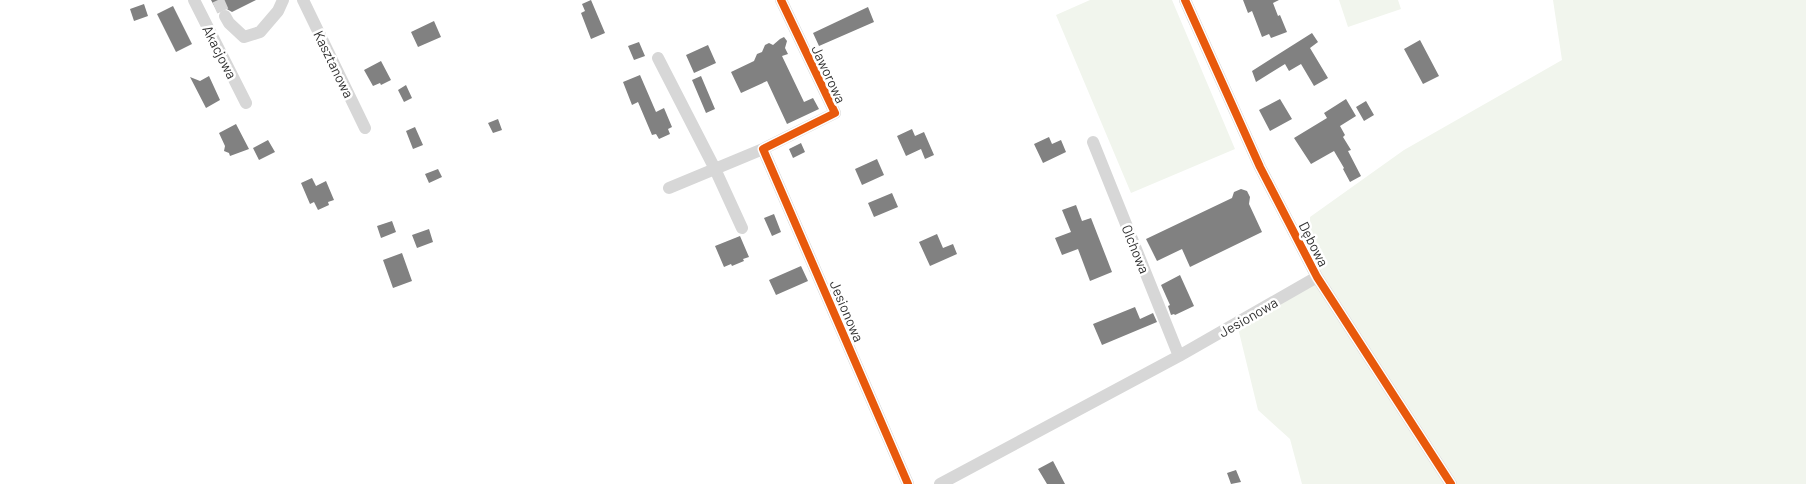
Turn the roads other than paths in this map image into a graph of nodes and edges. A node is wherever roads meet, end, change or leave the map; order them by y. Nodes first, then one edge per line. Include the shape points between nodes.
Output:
1 (194, 0) edge
2 (283, 0) edge
3 (303, 0) edge
4 (781, 0) edge
5 (1185, 0) edge
6 (225, 16) tunnel mouth
7 (658, 58) dead end
8 (246, 103) dead end
9 (365, 128) dead end
10 (1093, 142) dead end
11 (763, 149) junction
12 (715, 169) junction
13 (669, 188) dead end
14 (742, 228) dead end
15 (1317, 277) junction
16 (1179, 356) junction
17 (908, 484) edge
18 (940, 484) edge
19 (1451, 484) edge

1 - 8 street, Akacjowa
2 - 6 street via 260,32 244,37
3 - 9 street, Kasztanowa
4 - 11 street, Jaworowa via 835,113
5 - 15 street, Dębowa via 1260,167
7 - 12 street
10 - 16 street, Olchowa
11 - 12 street, Jaworowa
11 - 17 street, Jesionowa
12 - 13 street, Jaworowa
12 - 14 street
15 - 16 street, Jesionowa
15 - 19 street, Dębowa
16 - 18 street, Jesionowa

